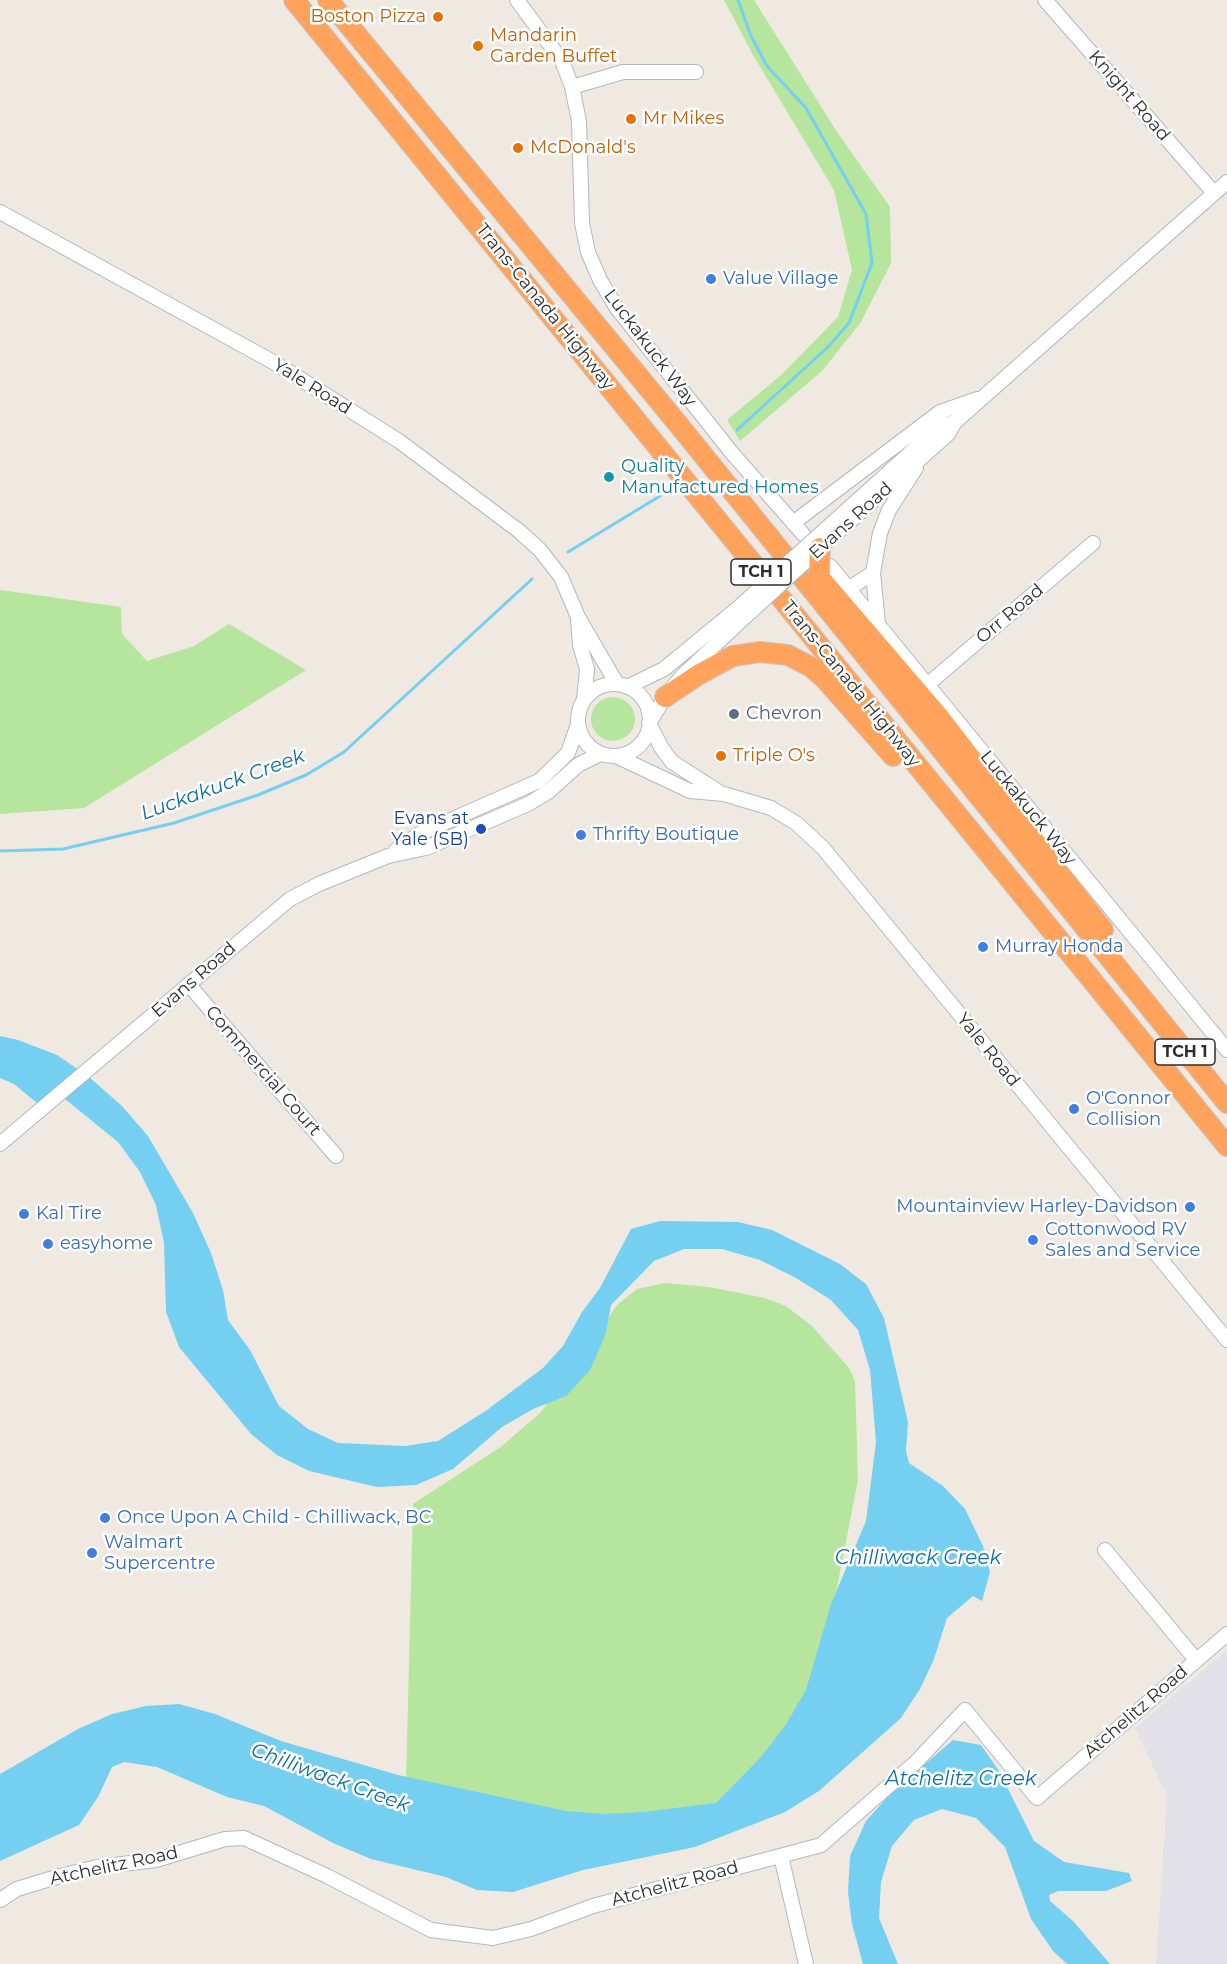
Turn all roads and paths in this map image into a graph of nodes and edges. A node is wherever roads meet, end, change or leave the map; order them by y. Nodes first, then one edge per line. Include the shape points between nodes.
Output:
1 (294, 0) edge
2 (328, 0) edge
3 (517, 0) edge
4 (1045, 0) edge
5 (696, 72) dead end
6 (572, 87) junction
7 (1227, 182) edge
8 (1214, 193) junction
9 (0, 212) edge
10 (984, 396) junction
11 (955, 422) junction
12 (924, 456) junction
13 (793, 523) junction
14 (803, 534) dead end
15 (1093, 543) dead end
16 (819, 552) junction
17 (873, 573) junction
18 (848, 589) junction
19 (742, 612) junction
20 (578, 617) junction
21 (878, 624) junction
22 (927, 685) junction
23 (622, 686) junction
24 (665, 697) junction
25 (584, 700) junction
26 (649, 723) junction
27 (578, 724) junction
28 (600, 754) junction
29 (616, 756) junction
30 (724, 794) junction
31 (388, 856) junction
32 (1051, 931) junction
33 (189, 985) junction
34 (1144, 1002) junction
35 (1227, 1050) edge
36 (1227, 1103) edge
37 (0, 1144) edge
38 (1227, 1146) edge
39 (336, 1156) dead end
40 (1227, 1340) edge
41 (1105, 1550) dead end
42 (1227, 1634) edge
43 (1196, 1660) junction
44 (781, 1856) junction
45 (0, 1900) edge
46 (806, 1964) edge

1 - 32 highway, Trans-Canada Highway / TCH 1
2 - 34 highway, Trans-Canada Highway / TCH 1 via 670,415
3 - 6 street, Luckakuck Way via 562,61
4 - 8 street, Knight Road
5 - 6 street via 623,72
6 - 13 street, Luckakuck Way via 579,121 582,223 588,252 600,280 616,307
7 - 8 street, Evans Road
8 - 10 street, Evans Road
9 - 20 street, Yale Road via 275,363 399,441 540,550 561,577
10 - 11 street, Evans Road
10 - 13 street via 940,412
11 - 12 street, Evans Road
11 - 16 street, Evans Road via 939,427
12 - 16 street, Evans Road
12 - 17 street via 889,510 880,533
13 - 14 street, Luckakuck Way
15 - 22 street, Orr Road
16 - 18 street, Luckakuck Way
16 - 19 street, Evans Road, bridge
16 - 34 highway via 939,717 1133,970
17 - 18 street
17 - 21 street
18 - 21 street, Luckakuck Way
19 - 23 street, Evans Road via 664,669
19 - 24 street, Evans Road
20 - 23 street, Yale Road
20 - 25 street, Yale Road via 587,669
21 - 22 street, Luckakuck Way
22 - 35 street, Luckakuck Way
23 - 25 street via 598,688
23 - 26 street via 643,700
24 - 26 street, Evans Road
24 - 32 highway via 716,664 746,653 788,655 811,667
25 - 27 street
26 - 29 street via 642,742
26 - 30 street, Yale Road via 672,762
27 - 28 street via 585,742
27 - 31 street, Evans Road via 568,753 539,780 419,834
28 - 29 street
28 - 31 street, Evans Road via 578,765 528,804 426,848
29 - 30 street, Yale Road via 690,791
30 - 40 street, Yale Road via 771,808 796,823 823,848
31 - 33 street, Evans Road via 290,899
32 - 38 highway, Trans-Canada Highway / TCH 1
33 - 37 street, Evans Road
33 - 39 street, Commercial Court
34 - 36 highway, Trans-Canada Highway / TCH 1
41 - 43 street
42 - 43 street, Atchelitz Road
43 - 44 street, Atchelitz Road via 1037,1798 965,1710 915,1762 835,1834 821,1845
44 - 45 street, Atchelitz Road via 593,1906 494,1938 430,1930 244,1838 225,1839 156,1860 60,1876 17,1889
44 - 46 street

